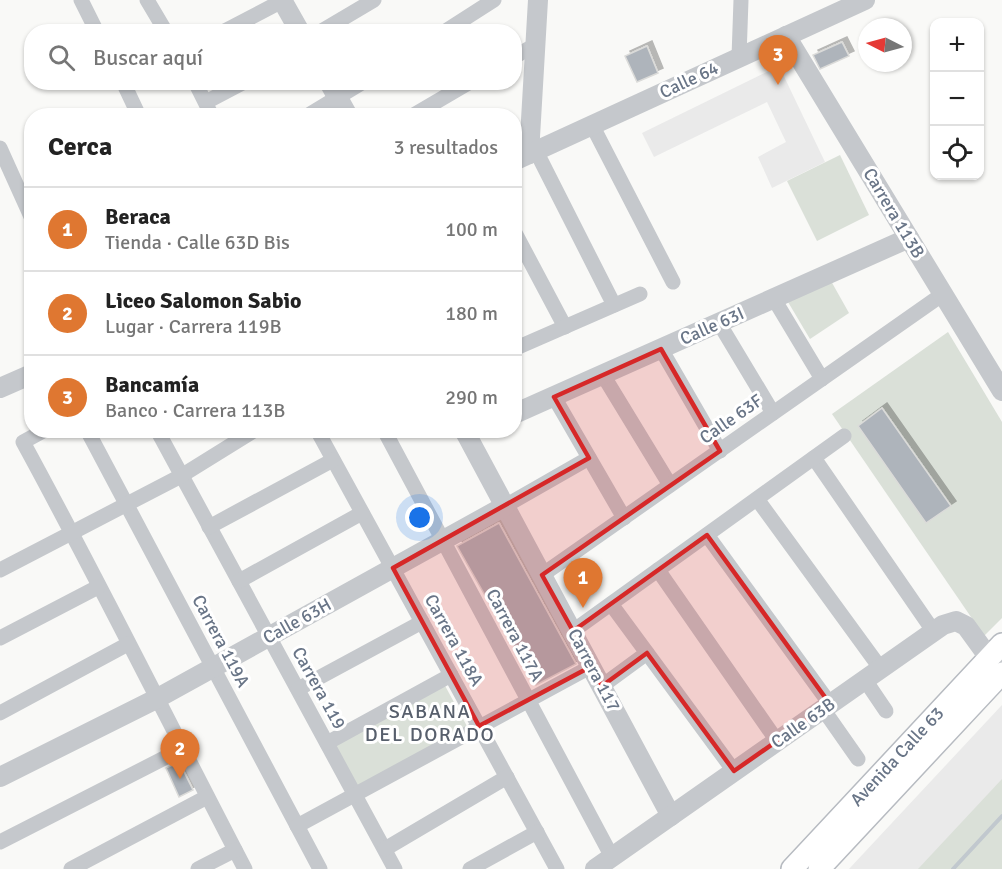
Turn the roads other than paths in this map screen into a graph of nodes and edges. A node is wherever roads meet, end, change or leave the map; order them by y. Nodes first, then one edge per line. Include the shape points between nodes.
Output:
1 (81, 0) edge
2 (147, 0) edge
3 (374, 0) edge
4 (494, 0) edge
5 (538, 0) edge
6 (741, 0) edge
7 (865, 0) edge
8 (282, 1) edge
9 (93, 24) edge
10 (161, 24) edge
11 (238, 24) edge
12 (295, 24) edge
13 (334, 24) edge
14 (456, 24) edge
15 (786, 36) junction
16 (535, 45) junction
17 (522, 52) edge
18 (739, 57) junction
19 (127, 90) edge
20 (199, 90) edge
21 (234, 90) edge
22 (334, 90) edge
23 (456, 90) edge
24 (135, 108) edge
25 (208, 108) edge
26 (210, 108) edge
27 (315, 108) edge
28 (344, 108) edge
29 (426, 108) edge
30 (592, 125) junction
31 (0, 148) edge
32 (527, 155) edge
33 (24, 201) edge
34 (909, 238) junction
35 (522, 246) edge
36 (673, 282) dead end
37 (640, 294) dead end
38 (943, 294) junction
39 (774, 299) junction
40 (614, 305) junction
41 (719, 323) junction
42 (565, 327) junction
43 (522, 346) edge
44 (661, 349) junction
45 (603, 375) junction
46 (24, 378) edge
47 (822, 379) junction
48 (0, 388) edge
49 (1002, 391) edge
50 (554, 397) junction
51 (522, 411) edge
52 (773, 413) junction
53 (844, 436) dead end
54 (30, 438) edge
55 (91, 438) edge
56 (161, 438) edge
57 (242, 438) edge
58 (321, 438) edge
59 (388, 438) edge
60 (473, 438) edge
61 (720, 451) junction
62 (589, 458) junction
63 (814, 458) junction
64 (333, 460) junction
65 (181, 476) junction
66 (670, 485) junction
67 (757, 499) junction
68 (127, 505) junction
69 (505, 506) junction
70 (362, 513) junction
71 (624, 518) junction
72 (209, 527) junction
73 (73, 534) junction
74 (707, 535) junction
75 (442, 540) junction
76 (393, 568) junction
77 (0, 570) edge
78 (658, 570) junction
79 (542, 575) junction
80 (239, 581) junction
81 (98, 587) junction
82 (611, 604) junction
83 (422, 622) junction
84 (573, 631) junction
85 (934, 632) junction
86 (269, 637) junction
87 (0, 638) edge
88 (128, 644) junction
89 (647, 653) junction
90 (999, 662) edge
91 (591, 666) junction
92 (213, 668) junction
93 (873, 674) junction
94 (451, 675) junction
95 (602, 686) junction
96 (298, 689) junction
97 (156, 699) junction
98 (528, 701) junction
99 (826, 707) junction
100 (886, 711) dead end
101 (0, 713) edge
102 (479, 726) junction
103 (777, 741) junction
104 (327, 743) junction
105 (182, 749) junction
106 (858, 759) dead end
107 (734, 771) junction
108 (0, 777) edge
109 (507, 777) junction
110 (355, 795) junction
111 (207, 797) junction
112 (671, 816) junction
113 (297, 826) junction
114 (537, 832) junction
115 (0, 842) edge
116 (385, 849) junction
117 (235, 850) junction
118 (612, 857) junction
119 (71, 869) edge
120 (198, 869) edge
121 (245, 869) edge
122 (320, 869) edge
123 (395, 869) edge
124 (470, 869) edge
125 (557, 869) edge
126 (595, 869) edge
127 (792, 869) edge
128 (819, 869) edge

1 - 9 street
2 - 10 street
3 - 13 street
4 - 14 street
5 - 16 street
6 - 18 street
7 - 15 street, Calle 64
8 - 11 street
8 - 12 street
15 - 18 street, Calle 64
15 - 34 street, Carrera 113B
16 - 17 street
16 - 32 street
18 - 30 street, Calle 64
19 - 24 street
20 - 25 street
21 - 26 street
22 - 27 street
22 - 28 street
23 - 29 street
30 - 32 street, Calle 64
30 - 36 street
31 - 33 street
32 - 40 street
34 - 38 street, Carrera 113B
34 - 39 street, Calle 63I
35 - 42 street
37 - 40 street
38 - 47 street, Calle 63F
38 - 49 street, Carrera 113B
39 - 41 street, Calle 63I
39 - 47 street
40 - 42 street
41 - 44 street, Calle 63I
41 - 52 street
42 - 43 street
44 - 45 street, Calle 63I
44 - 61 street
45 - 50 street, Calle 63I
45 - 66 street
46 - 48 street
47 - 52 street, Calle 63F
50 - 51 street, Calle 63I
50 - 62 street
52 - 61 street, Calle 63F
53 - 63 street
54 - 73 street via 22,442
55 - 68 street, Carrera 119A
56 - 65 street, Carrera 119
57 - 65 street
58 - 64 street, Carrera 118A
59 - 75 street, Carrera 117A
60 - 69 street, Carrera 117
61 - 66 street, Calle 63F
62 - 69 street, Calle 63H
62 - 71 street
63 - 67 street
63 - 85 street
64 - 70 street, Carrera 118A
64 - 72 street
65 - 68 street
65 - 72 street, Carrera 119
66 - 71 street, Calle 63F
67 - 74 street
67 - 93 street
68 - 73 street
68 - 92 street, Carrera 119A
69 - 75 street, Calle 63H
69 - 79 street, Carrera 117
70 - 76 street, Carrera 118A
70 - 80 street
71 - 79 street, Calle 63F
72 - 80 street, Carrera 119
73 - 77 street
73 - 81 street
74 - 78 street
74 - 99 street
75 - 76 street, Calle 63H
75 - 98 street, Carrera 117A
76 - 83 street, Carrera 118A
76 - 86 street, Calle 63H
78 - 82 street
78 - 103 street
79 - 84 street, Carrera 117
80 - 86 street, Carrera 119
81 - 87 street
81 - 88 street
82 - 84 street
82 - 89 street
83 - 94 street, Carrera 118A
83 - 96 street
84 - 91 street, Carrera 117
85 - 90 street, Calle 63B via 949,622 961,623
85 - 93 street, Calle 63B
86 - 92 street, Calle 63H
86 - 96 street, Carrera 119
88 - 97 street
88 - 101 street
89 - 95 street
89 - 107 street
90 - 127 main road, Avenida Calle 63
90 - 128 main road, Avenida Calle 63
91 - 95 street, Carrera 117
91 - 98 street
92 - 97 street, Calle 63H
92 - 113 street, Carrera 119A
93 - 99 street, Calle 63B
93 - 100 street
94 - 102 street, Carrera 118A
94 - 104 street
95 - 112 street, Carrera 117
96 - 104 street, Carrera 119
97 - 105 street
97 - 108 street, Calle 63H
98 - 102 street
98 - 118 street, Carrera 117A
99 - 103 street, Calle 63B
99 - 106 street
102 - 109 street, Carrera 118A
102 - 110 street
103 - 107 street, Calle 63B
104 - 110 street, Carrera 119
105 - 111 street
105 - 115 street
107 - 112 street, Calle 63B
109 - 114 street, Carrera 118A
109 - 116 street
110 - 113 street
110 - 116 street, Carrera 119
111 - 117 street
111 - 119 street
112 - 118 street, Calle 63B
113 - 122 street, Carrera 119A
114 - 124 street
114 - 125 street, Carrera 118A
116 - 123 street, Carrera 119
117 - 120 street
117 - 121 street
118 - 126 street, Calle 63B

